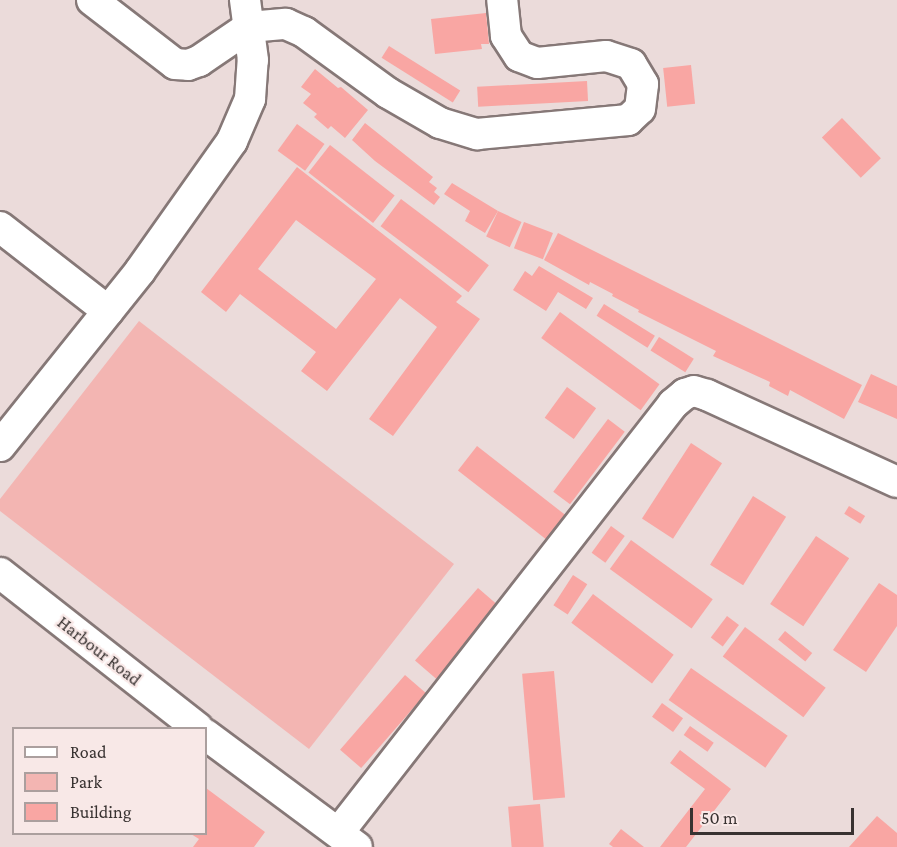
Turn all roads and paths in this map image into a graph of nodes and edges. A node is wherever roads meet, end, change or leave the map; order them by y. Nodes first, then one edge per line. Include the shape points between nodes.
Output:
1 (92, 0) edge
2 (502, 0) edge
3 (247, 13) edge
4 (0, 227) edge
5 (108, 311) junction
6 (0, 446) edge
7 (897, 483) edge
8 (0, 573) edge
9 (195, 727) edge
10 (207, 736) edge
11 (348, 839) edge

1 - 3 street via 175,64 199,62
2 - 3 street via 506,36 519,56 537,63 606,56 631,64 643,84 640,109 628,120 477,134 440,123 388,93 304,32
3 - 5 street via 253,60 250,99 232,141
4 - 5 street
5 - 6 street
7 - 11 street via 707,395 694,391 685,394 673,404
8 - 9 street, Harbour Road
10 - 11 street

